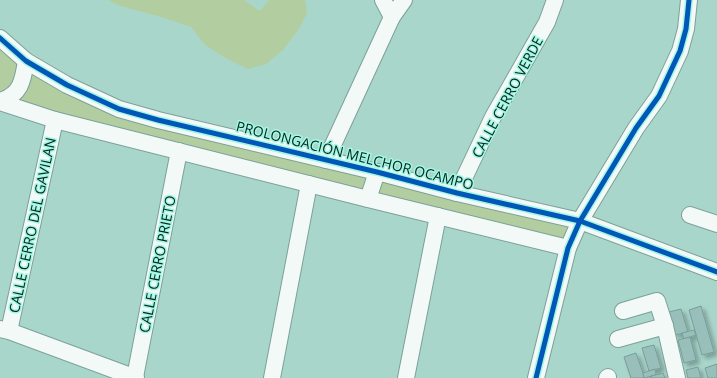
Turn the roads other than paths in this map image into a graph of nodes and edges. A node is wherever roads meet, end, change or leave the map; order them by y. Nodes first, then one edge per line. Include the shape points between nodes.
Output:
1 (383, 0) edge
2 (404, 0) edge
3 (555, 0) edge
4 (689, 0) edge
5 (392, 17) junction
6 (0, 38) edge
7 (26, 61) junction
8 (0, 102) edge
9 (55, 120) junction
10 (179, 151) junction
11 (326, 160) junction
12 (377, 172) junction
13 (310, 184) junction
14 (457, 193) junction
15 (368, 199) junction
16 (690, 215) dead end
17 (438, 216) junction
18 (580, 221) junction
19 (717, 224) edge
20 (568, 248) junction
21 (717, 272) edge
22 (623, 311) dead end
23 (665, 326) junction
24 (5, 330) edge
25 (618, 339) dead end
26 (135, 378) edge
27 (272, 378) edge
28 (406, 378) edge
29 (536, 378) edge
30 (677, 378) edge

1 - 5 street
2 - 5 street
3 - 14 street, CALLE CERRO VERDE via 547,22 493,117
4 - 18 street via 680,52 659,96 636,128
5 - 11 street
6 - 7 street, PROLONGACIÓN MELCHOR OCAMPO
7 - 8 street via 18,90
7 - 11 street, PROLONGACIÓN MELCHOR OCAMPO via 68,85 119,109
8 - 9 street
9 - 10 street
9 - 24 street, CALLE CERRO DEL GAVILAN
10 - 13 street
10 - 26 street, CALLE CERRO PRIETO
11 - 12 street, PROLONGACIÓN MELCHOR OCAMPO
12 - 14 street, PROLONGACIÓN MELCHOR OCAMPO
12 - 15 street
13 - 15 street
13 - 27 street
14 - 18 street, PROLONGACIÓN MELCHOR OCAMPO
15 - 17 street
16 - 19 street
17 - 20 street
17 - 28 street
18 - 20 street
18 - 21 street, PROLONGACIÓN MELCHOR OCAMPO
20 - 29 street
22 - 23 street via 657,300
23 - 25 street
23 - 30 street
24 - 26 street

